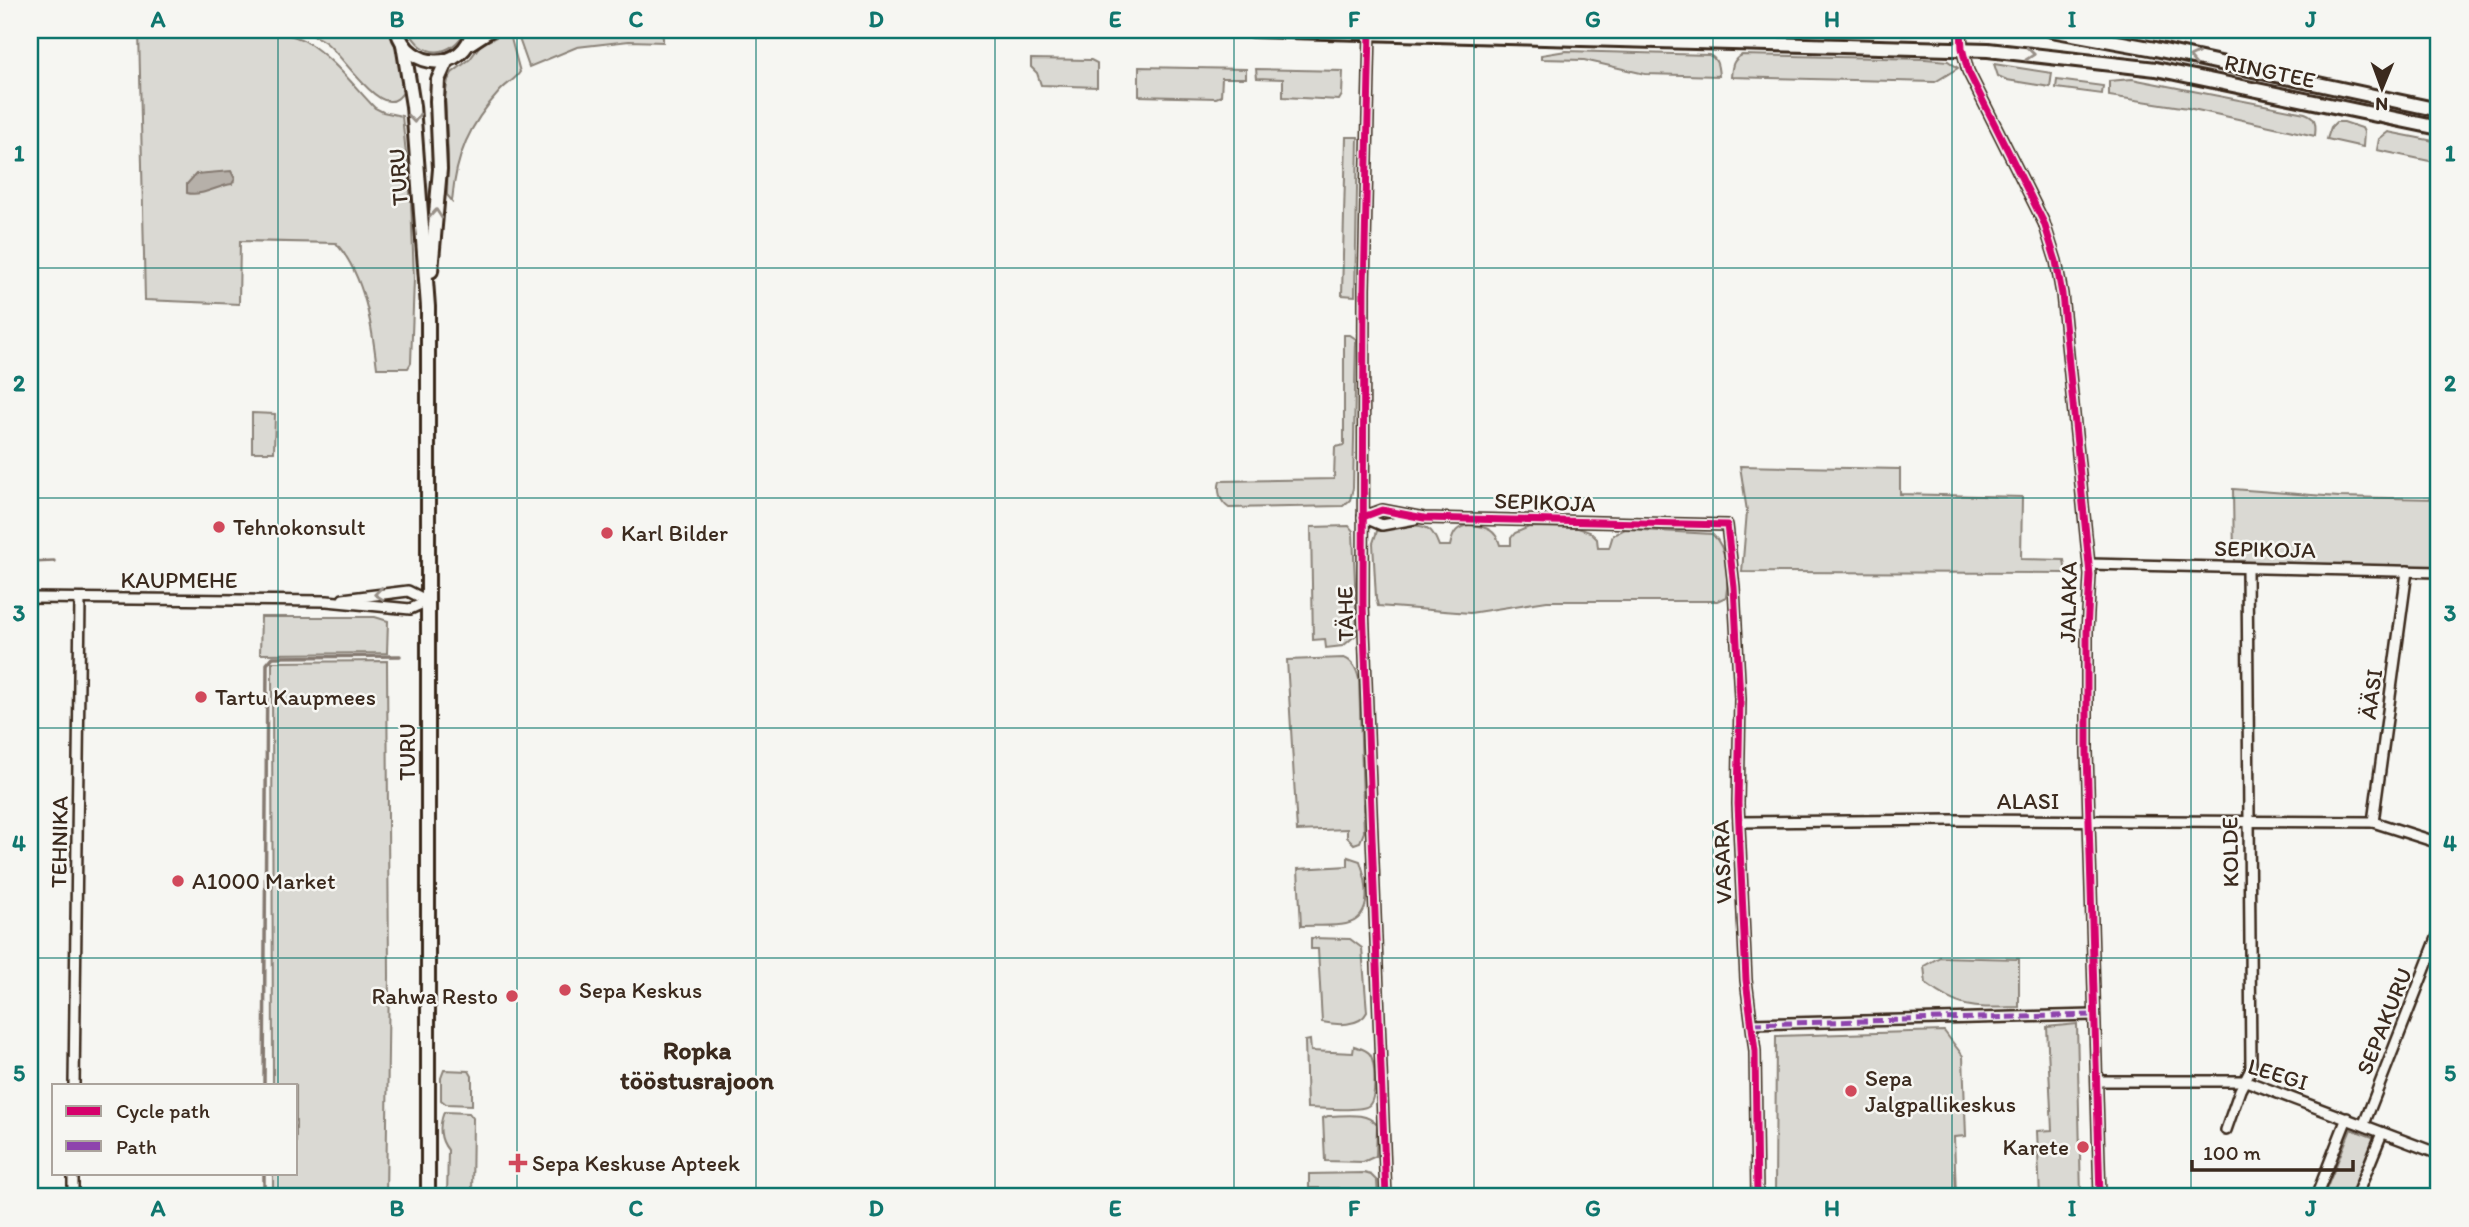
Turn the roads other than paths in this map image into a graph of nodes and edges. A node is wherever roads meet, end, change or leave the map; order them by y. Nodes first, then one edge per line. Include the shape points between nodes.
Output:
1 (397, 30) edge
2 (473, 30) edge
3 (490, 30) edge
4 (1253, 30) edge
5 (1961, 30) edge
6 (2052, 30) edge
7 (1370, 31) edge
8 (403, 44) junction
9 (467, 46) junction
10 (1962, 48) junction
11 (447, 60) junction
12 (2439, 110) edge
13 (2439, 128) edge
14 (428, 307) junction
15 (1363, 517) junction
16 (1424, 518) junction
17 (1727, 525) joint
18 (2089, 565) junction
19 (2247, 568) junction
20 (2407, 571) junction
21 (2439, 572) edge
22 (30, 598) edge
23 (80, 599) junction
24 (327, 601) junction
25 (428, 601) junction
26 (2090, 820) junction
27 (2249, 821) junction
28 (1740, 822) junction
29 (2373, 822) junction
30 (2439, 843) edge
31 (2439, 933) edge
32 (2094, 1015) junction
33 (1752, 1024) junction
34 (2097, 1081) junction
35 (2246, 1081) junction
36 (74, 1084) edge
37 (2347, 1118) junction
38 (2364, 1124) junction
39 (2226, 1130) dead end
40 (2382, 1133) junction
41 (2439, 1154) edge
42 (73, 1174) edge
43 (73, 1197) edge
44 (428, 1197) edge
45 (1386, 1197) edge
46 (1757, 1197) edge
47 (2100, 1197) edge
48 (2316, 1197) edge
49 (2356, 1197) edge

1 - 8 main road, TURU
2 - 9 main road
3 - 9 main road
4 - 7 main road, RINGTEE
5 - 10 street, JALAKA
12 -> 6 main road, RINGTEE
7 - 10 main road, RINGTEE
7 - 15 street, TÄHE
8 - 11 main road via 423,60
8 -> 14 main road, TURU via 413,106
9 - 11 main road
10 -> 13 main road, RINGTEE via 2156,69
10 - 18 street, JALAKA via 1968,71 2044,223 2056,261 2070,357
14 -> 11 main road, TURU via 440,169 438,80
14 - 25 main road, TURU
15 - 16 street, SEPIKOJA via 1382,510
15 - 16 street, SEPIKOJA via 1382,525
15 - 45 street, TÄHE
16 - 17 street, SEPIKOJA
17 - 28 street, VASARA via 1740,699
18 - 19 street, SEPIKOJA
18 - 26 street, JALAKA
19 - 20 street, SEPIKOJA
19 - 27 street, KOLDE
20 - 21 street, SEPIKOJA
20 - 29 street, ÄÄSI
22 - 23 street, KAUPMEHE
23 - 24 street, KAUPMEHE
23 - 36 street, TEHNIKA
24 - 25 street, KAUPMEHE via 410,609
25 -> 24 street, KAUPMEHE via 408,591
25 - 44 main road, TURU
26 - 27 street, ALASI
26 - 28 street, ALASI
26 - 32 street, JALAKA
27 - 29 street, ALASI
27 - 35 street, KOLDE via 2251,1069
28 - 33 street, VASARA
29 - 30 street, ALASI
31 - 38 street, SEPAKURU
32 - 33 street
32 - 34 street, JALAKA
33 - 46 street, VASARA
34 - 35 street, LEEGI
34 - 47 street, JALAKA
35 - 37 street, LEEGI
35 - 39 street, KOLDE
37 - 38 street, LEEGI
37 - 48 street
38 - 40 street, LEEGI
40 - 41 street, LEEGI
40 - 49 street
42 - 43 street

